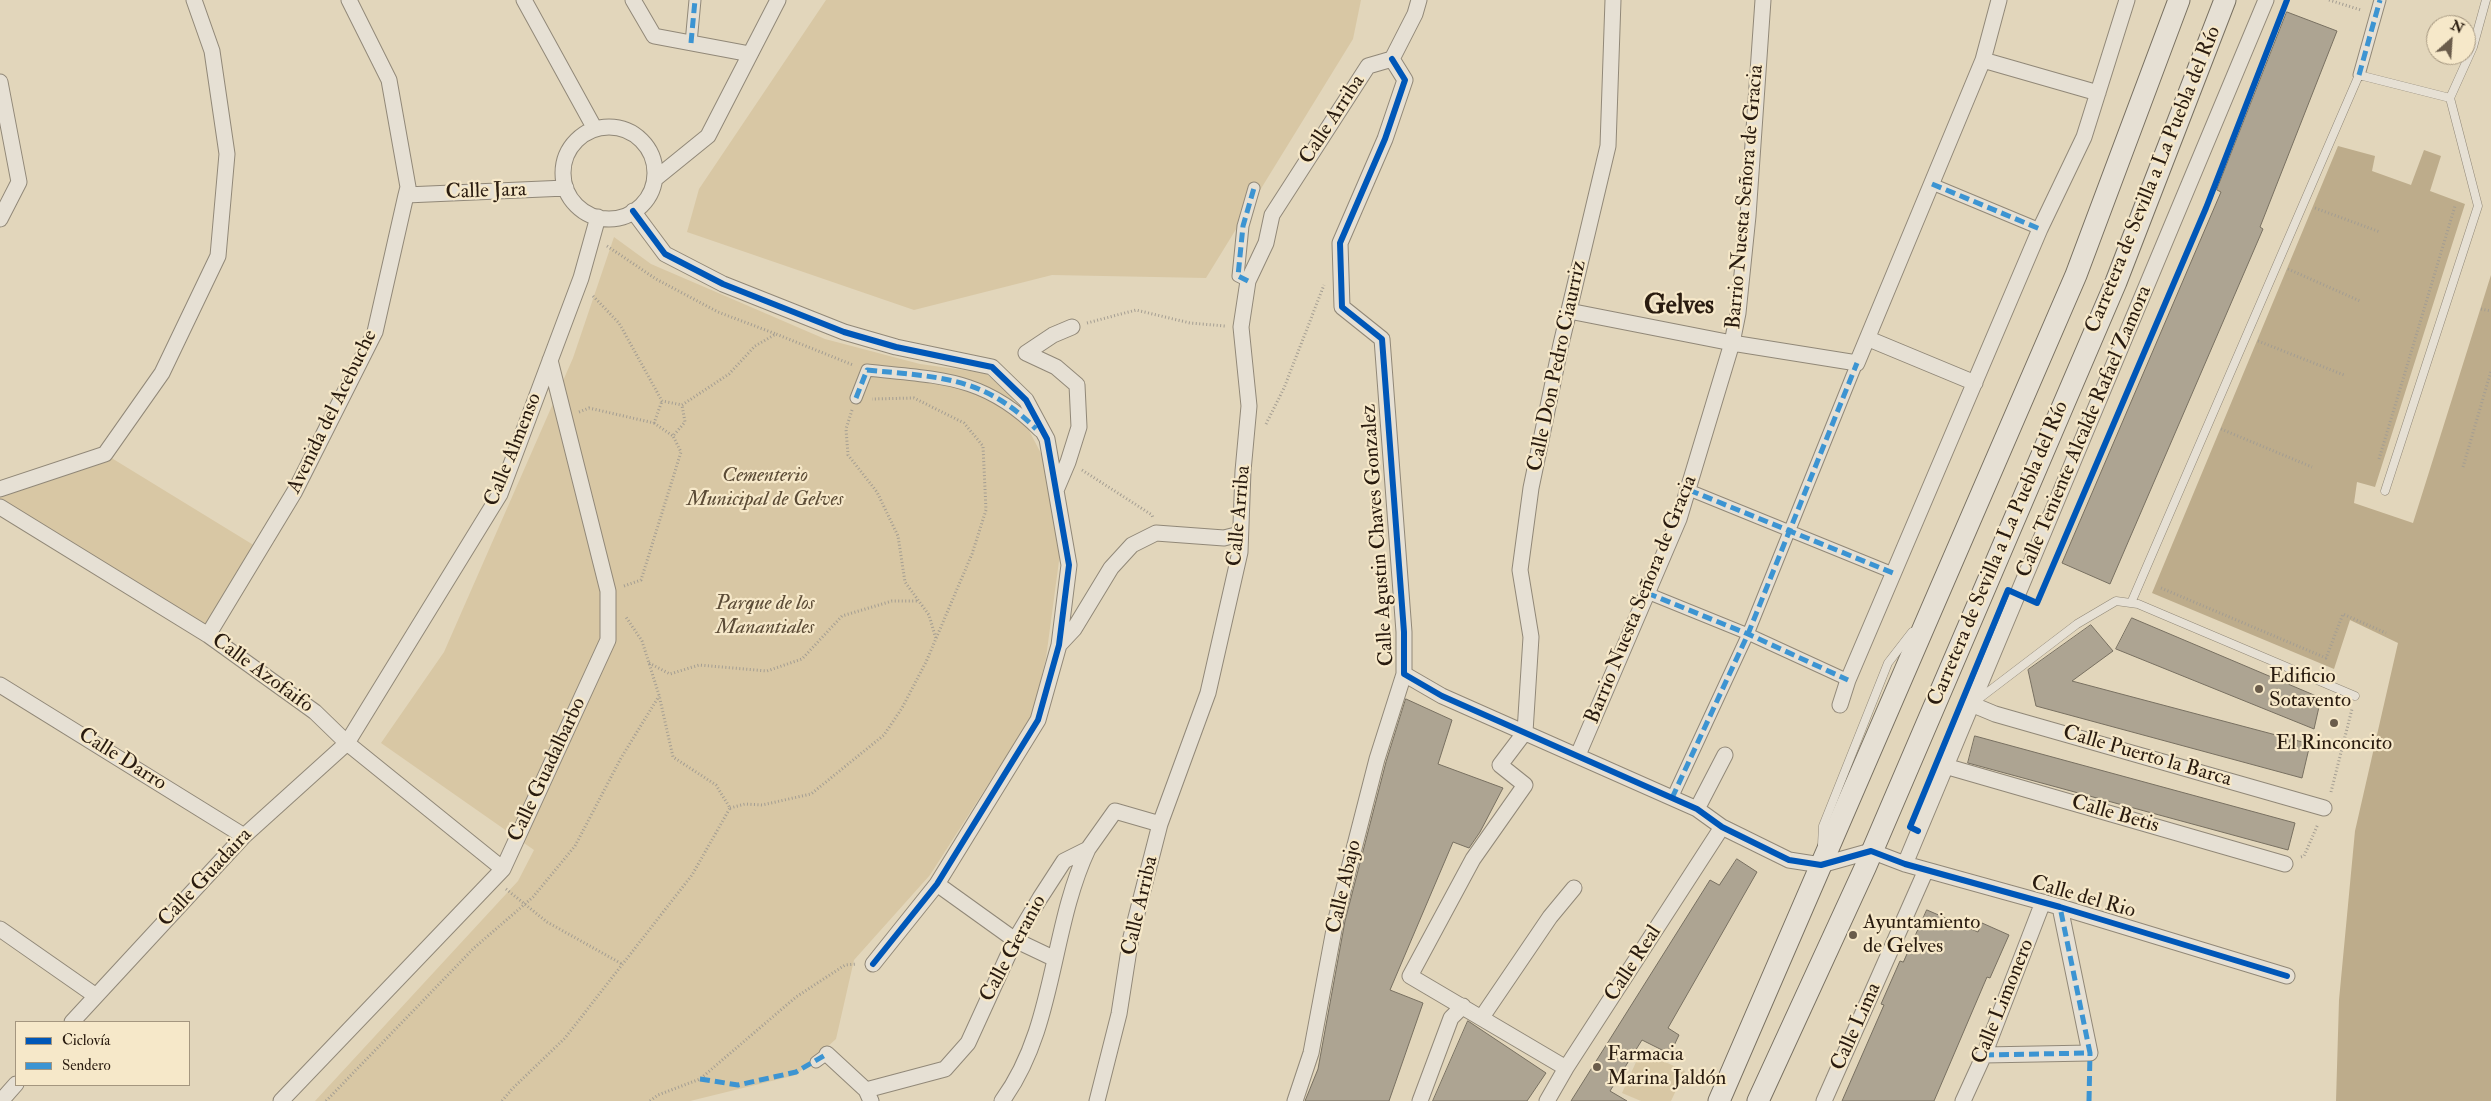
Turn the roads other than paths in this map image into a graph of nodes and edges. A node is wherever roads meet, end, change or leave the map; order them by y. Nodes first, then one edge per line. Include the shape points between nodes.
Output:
1 (194, 0) edge
2 (349, 0) edge
3 (524, 0) edge
4 (633, 0) edge
5 (695, 0) edge
6 (778, 0) edge
7 (1419, 0) edge
8 (1613, 0) edge
9 (1763, 0) edge
10 (1999, 0) edge
11 (2127, 0) edge
12 (2179, 0) edge
13 (2225, 0) edge
14 (2266, 0) edge
15 (2380, 0) edge
16 (2486, 0) edge
17 (691, 43) junction
18 (750, 54) junction
19 (1392, 59) junction
20 (1983, 60) junction
21 (2359, 75) junction
22 (0, 82) edge
23 (2098, 93) junction
24 (2450, 98) junction
25 (596, 128) junction
26 (656, 178) junction
27 (1932, 184) junction
28 (566, 188) junction
29 (1254, 188) dead end
30 (406, 195) junction
31 (633, 211) junction
32 (598, 217) junction
33 (0, 219) edge
34 (2040, 229) junction
35 (1248, 281) junction
36 (1569, 310) junction
37 (1072, 327) road end
38 (1869, 339) junction
39 (1732, 343) junction
40 (550, 360) junction
41 (1858, 363) junction
42 (1975, 383) junction
43 (856, 398) road end
44 (1047, 439) junction
45 (1057, 488) junction
46 (0, 489) edge
47 (1689, 490) junction
48 (2385, 491) dead end
49 (0, 507) edge
50 (1790, 531) junction
51 (1240, 534) junction
52 (1894, 573) junction
53 (1647, 594) junction
54 (2130, 603) junction
55 (1748, 634) junction
56 (208, 635) junction
57 (1059, 645) junction
58 (1404, 674) junction
59 (1848, 680) junction
60 (0, 684) edge
61 (2355, 696) road end
62 (1971, 704) junction
63 (1840, 705) dead end
64 (1525, 732) junction
65 (347, 743) junction
66 (1725, 755) dead end
67 (1578, 756) junction
68 (1945, 766) junction
69 (1672, 798) junction
70 (2324, 808) road end
71 (1697, 809) junction
72 (1160, 824) junction
73 (1722, 828) junction
74 (244, 836) junction
75 (1088, 849) junction
76 (1871, 852) junction
77 (1905, 864) junction
78 (2285, 864) road end
79 (1822, 865) junction
80 (1926, 870) junction
81 (498, 874) junction
82 (937, 884) junction
83 (1574, 888) dead end
84 (2043, 902) junction
85 (2060, 907) junction
86 (0, 929) edge
87 (1015, 940) junction
88 (1055, 959) junction
89 (873, 964) road end
90 (2287, 976) dead end
91 (96, 996) junction
92 (1463, 1006) junction
93 (1482, 1018) junction
94 (73, 1021) edge
95 (1984, 1055) junction
96 (822, 1058) dead end
97 (1566, 1068) junction
98 (15, 1085) edge
99 (868, 1096) edge
100 (1, 1101) edge
101 (281, 1101) edge
102 (1002, 1101) edge
103 (1098, 1101) edge
104 (1295, 1101) edge
105 (1420, 1101) edge
106 (1547, 1101) edge
107 (1719, 1101) edge
108 (1758, 1101) edge
109 (1824, 1101) edge
110 (1962, 1101) edge

1 - 46 street via 212,51 227,154 218,256 162,373 105,454
2 - 30 street, Avenida del Acebuche via 389,80 408,187
3 - 25 street
4 - 17 street via 654,36
5 - 17 street
6 - 18 street
7 - 19 street
8 - 36 street, Calle Don Pedro Ciaurriz via 1608,146
9 - 39 street, Barrio Nuesta Señora de Gracia via 1748,216
10 - 20 street
11 - 23 street
12 - 79 main road, Carretera de Sevilla a La Puebla del Río via 2076,275
13 - 76 main road, Carretera de Sevilla a La Puebla del Río via 2116,282
14 - 62 street, Calle Teniente Alcalde Rafael Zamora
15 - 21 street
16 - 24 lane via 2473,48
17 - 18 street
18 - 26 street via 708,136
19 - 35 street, Calle Arriba via 1368,66 1272,215 1266,243
19 - 58 street, Calle Agustin Chaves Gonzalez via 1405,80 1385,139 1340,243 1340,261 1342,307 1382,339 1404,632
20 - 23 street
20 - 27 street
21 - 24 lane
21 - 54 lane
22 - 33 street via 19,182
23 - 34 street via 2084,137
24 - 48 lane via 2478,206
25 - 26 street via 611,126 639,137 655,163
25 - 28 street via 582,135 568,152 563,174
26 - 31 street via 651,194 642,206
27 - 34 street
27 - 38 street
28 - 30 street, Calle Jara
28 - 32 street via 585,212
29 - 35 street via 1243,226 1238,276
30 - 56 street, Avenida del Acebuche via 376,332 294,491
31 - 32 street via 614,219
31 - 44 street via 665,254 723,284 844,332 896,347 992,367 1026,400
32 - 40 street, Calle Almenso via 579,282
34 - 42 street
35 - 51 street, Calle Arriba via 1241,327 1250,406
36 - 39 street
36 - 64 street, Calle Don Pedro Ciaurriz via 1532,488 1520,570 1530,637
37 - 45 street via 1026,353 1056,367 1077,385 1080,426
38 - 41 street
38 - 42 street
39 - 41 street
39 - 47 street, Barrio Nuesta Señora de Gracia
40 - 65 street, Calle Almenso via 500,494
40 - 81 street, Calle Guadalbarbo via 608,591 608,640
41 - 50 street
42 - 52 street
43 - 44 street via 868,370 957,380 992,394 1025,417
44 - 45 street
45 - 57 street via 1069,565
47 - 50 street
47 - 53 street, Barrio Nuesta Señora de Gracia
49 - 56 street, Calle Azofaifo
50 - 52 street
50 - 55 street
51 - 57 street via 1224,538 1156,533 1132,545 1111,568 1074,630
51 - 72 street, Calle Arriba via 1240,552 1208,693
52 - 59 street
53 - 55 street
53 - 67 street, Barrio Nuesta Señora de Gracia
54 - 61 lane
54 - 62 lane via 2116,601 2077,624
55 - 59 street
55 - 69 street
56 - 65 street, Calle Azofaifo via 316,712
57 - 82 street via 1038,720
58 - 64 street, Calle Agustin Chaves Gonzalez via 1442,696
58 - 104 street, Calle Abajo via 1377,759 1336,919 1311,1053
59 - 63 street
60 - 74 street, Calle Darro
62 - 68 street, Calle Teniente Alcalde Rafael Zamora
62 - 70 street, Calle Puerto la Barca via 1995,714
64 - 67 street, Calle Agustin Chaves Gonzalez
64 - 92 street via 1500,766 1525,785 1473,859 1410,976
65 - 74 street, Calle Guadaira
65 - 81 street, Calle Azofaifo
66 - 71 street
67 - 69 street, Calle Agustin Chaves Gonzalez
68 - 77 street, Calle Teniente Alcalde Rafael Zamora
68 - 78 street, Calle Betis
69 - 71 street, Calle Agustin Chaves Gonzalez
71 - 73 street, Calle Agustin Chaves Gonzalez
72 - 75 street, Calle Geranio via 1115,811
72 - 103 street, Calle Arriba via 1131,938 1119,1014
73 - 79 street, Calle Agustin Chaves Gonzalez via 1789,860
73 - 97 street, Calle Real
74 - 91 street, Calle Guadaira
75 - 87 street, Calle Geranio via 1064,861
75 - 88 street via 1078,868
76 - 77 street, Calle del Rio
76 - 79 street
76 - 108 main road, Carretera de Sevilla a La Puebla del Río
77 - 80 street, Calle del Rio
79 - 107 main road, Carretera de Sevilla a La Puebla del Río
80 - 84 street, Calle del Rio
80 - 109 street, Calle Lima
81 - 101 street, Calle Guadalbarbo
82 - 87 street
82 - 89 street
83 - 93 street via 1550,917
84 - 85 street, Calle del Rio
84 - 95 street, Calle Limonero
85 - 90 street, Calle del Rio
85 - 95 street via 2090,1053
86 - 91 street
87 - 88 street
87 - 99 street, Calle Geranio via 968,1043 945,1069
88 - 102 street via 1048,998 1033,1041 1018,1079
91 - 94 street, Calle Guadaira
92 - 93 street
92 - 105 street via 1451,1018
93 - 97 street
95 - 110 street, Calle Limonero
96 - 99 street
97 - 106 street, Calle Real
98 - 100 street

